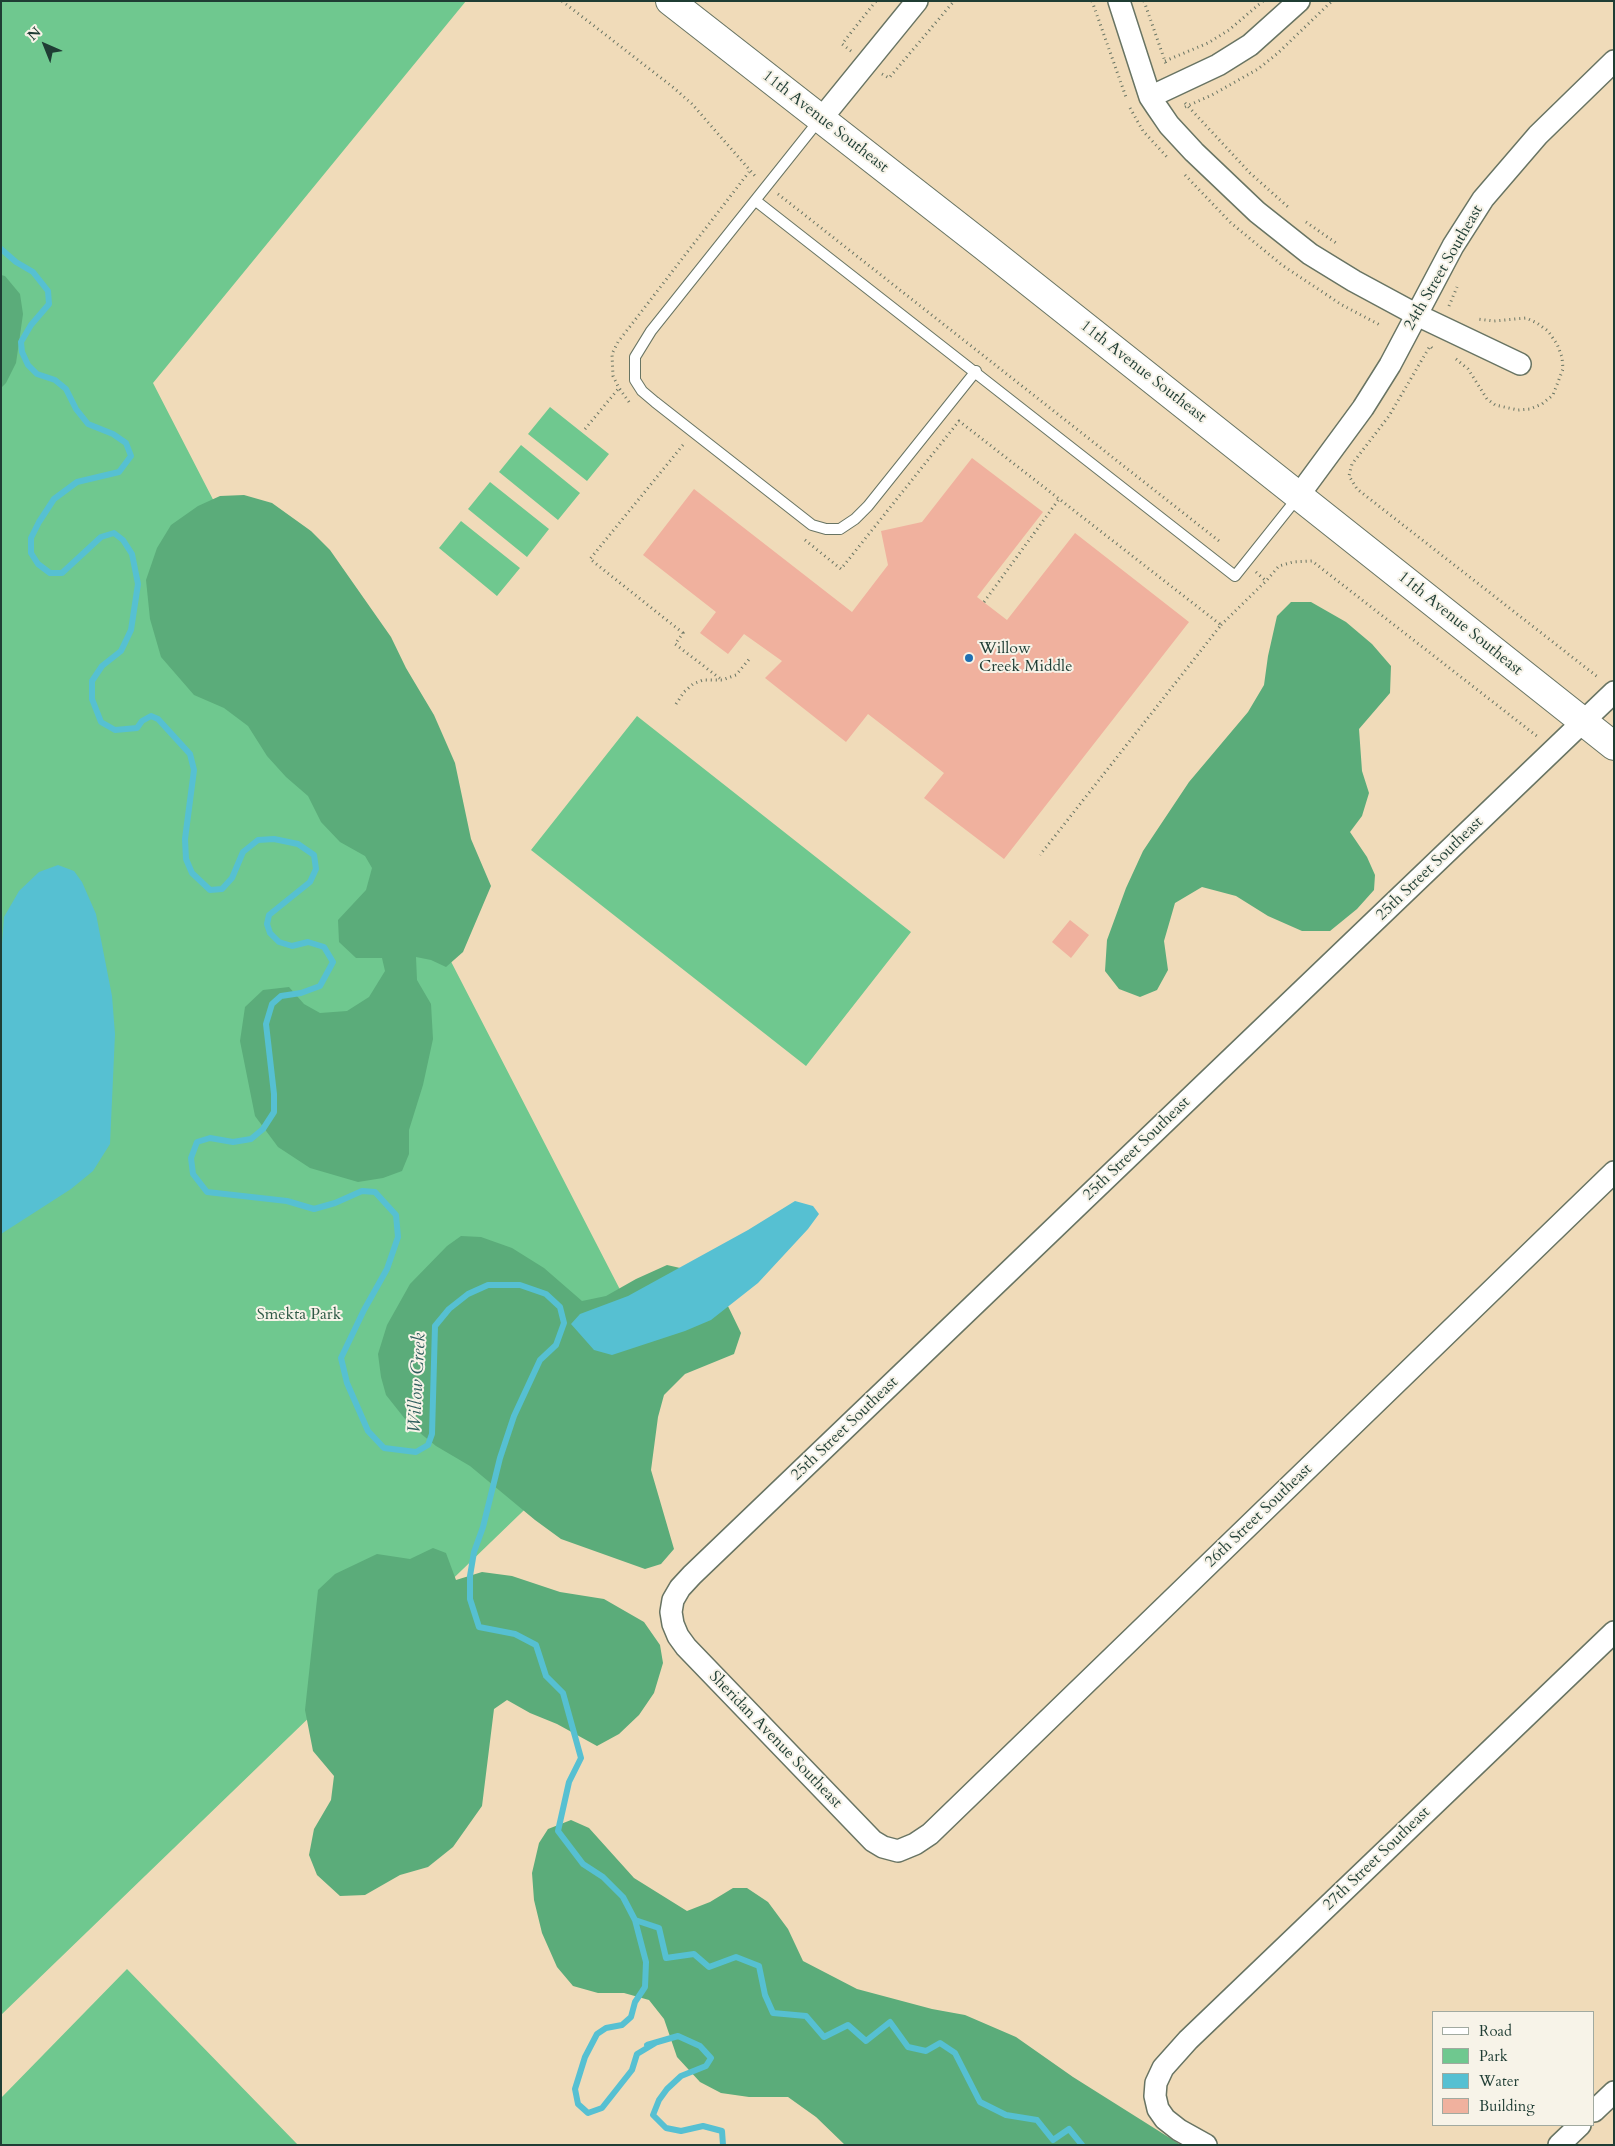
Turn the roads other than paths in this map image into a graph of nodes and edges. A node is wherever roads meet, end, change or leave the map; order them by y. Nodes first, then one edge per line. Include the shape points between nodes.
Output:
1 (670, 1) edge
2 (917, 1) edge
3 (1119, 1) edge
4 (1299, 1) edge
5 (1614, 61) edge
6 (1150, 97) junction
7 (821, 119) junction
8 (756, 201) junction
9 (1417, 315) junction
10 (1520, 364) dead end
11 (976, 371) junction
12 (1299, 496) junction
13 (1610, 687) edge
14 (1583, 722) junction
15 (1614, 746) edge
16 (1614, 1172) edge
17 (671, 1612) joint
18 (1614, 1632) edge
19 (898, 1851) joint
20 (1614, 2092) edge
21 (1595, 2110) edge
22 (1579, 2126) edge
23 (1206, 2145) edge
24 (1559, 2145) edge

1 - 7 main road, 11th Avenue Southeast
2 - 7 street
3 - 6 street
4 - 6 street via 1250,45 1218,65
5 - 9 street, 24th Street Southeast via 1538,135 1483,199 1453,246
6 - 9 street via 1188,145 1275,227 1327,265
7 - 8 lane
7 - 12 main road, 11th Avenue Southeast
8 - 11 lane
8 - 11 lane via 651,331 635,358 635,380 642,391 812,525 840,529 855,519
9 - 10 street
9 - 12 street, 24th Street Southeast via 1363,408
11 - 12 lane via 1235,576
12 - 14 main road, 11th Avenue Southeast
13 - 14 street, 25th Street Southeast
14 - 15 main road, 11th Avenue Southeast
14 - 17 street, 25th Street Southeast via 692,1575 673,1600
16 - 19 street, 26th Street Southeast via 930,1834
17 - 19 street, Sheridan Avenue Southeast via 678,1636 693,1654 861,1831 883,1847
18 - 23 street, 27th Street Southeast via 1188,2040 1163,2068 1156,2083 1158,2109 1179,2130
20 - 21 street
22 - 24 street

